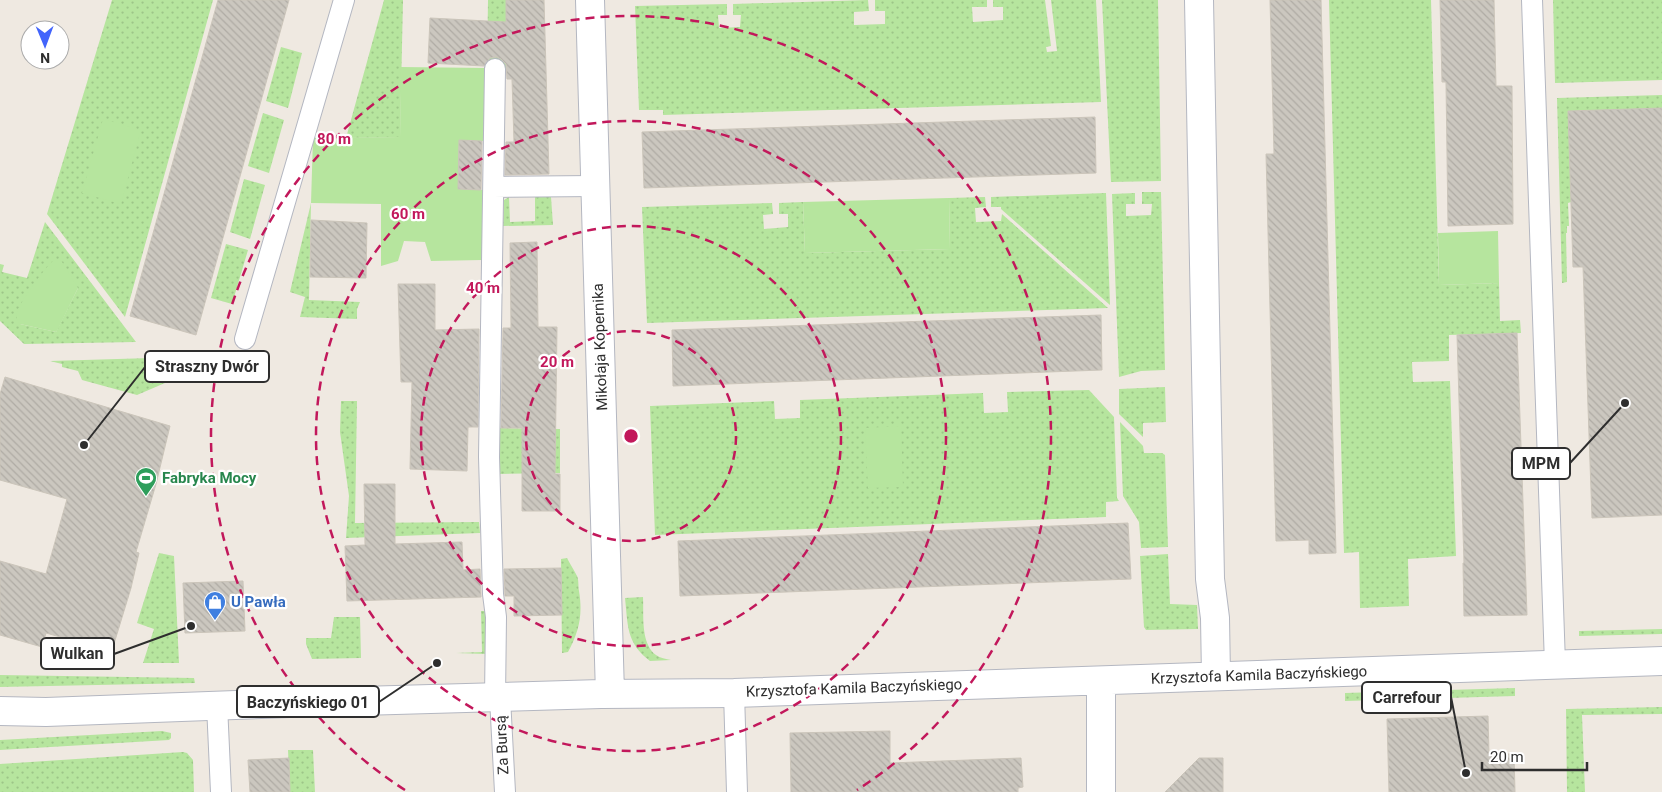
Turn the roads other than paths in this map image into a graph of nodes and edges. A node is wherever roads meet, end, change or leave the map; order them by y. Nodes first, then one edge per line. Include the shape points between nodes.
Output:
1 (344, 0) edge
2 (590, 0) edge
3 (1199, 0) edge
4 (1532, 0) edge
5 (495, 69) dead end
6 (595, 186) junction
7 (494, 187) junction
8 (245, 339) dead end
9 (1662, 661) edge
10 (1555, 664) junction
11 (1216, 676) junction
12 (1101, 681) junction
13 (734, 693) junction
14 (610, 694) junction
15 (498, 698) junction
16 (216, 705) junction
17 (0, 711) edge
18 (46, 712) junction
19 (0, 716) edge
20 (221, 792) edge
21 (504, 792) edge
22 (737, 792) edge
23 (1101, 792) edge

1 - 8 lane
2 - 6 street, Mikołaja Kopernika
3 - 11 street via 1210,579 1215,618
4 - 10 lane
5 - 7 lane, Za Bursą
6 - 7 lane
6 - 14 street, Mikołaja Kopernika
7 - 15 lane, Za Bursą via 489,457
9 - 10 street, Krzysztofa Kamila Baczyńskiego
10 - 11 street, Krzysztofa Kamila Baczyńskiego
11 - 12 street, Krzysztofa Kamila Baczyńskiego
12 - 13 street, Krzysztofa Kamila Baczyńskiego
12 - 23 street
13 - 14 street, Krzysztofa Kamila Baczyńskiego
13 - 22 lane
14 - 15 street, Krzysztofa Kamila Baczyńskiego
15 - 16 street, Krzysztofa Kamila Baczyńskiego
15 - 21 lane, Za Bursą
16 - 18 street, Krzysztofa Kamila Baczyńskiego
16 - 20 lane
17 - 18 street, Krzysztofa Kamila Baczyńskiego
18 - 19 street, Krzysztofa Kamila Baczyńskiego

